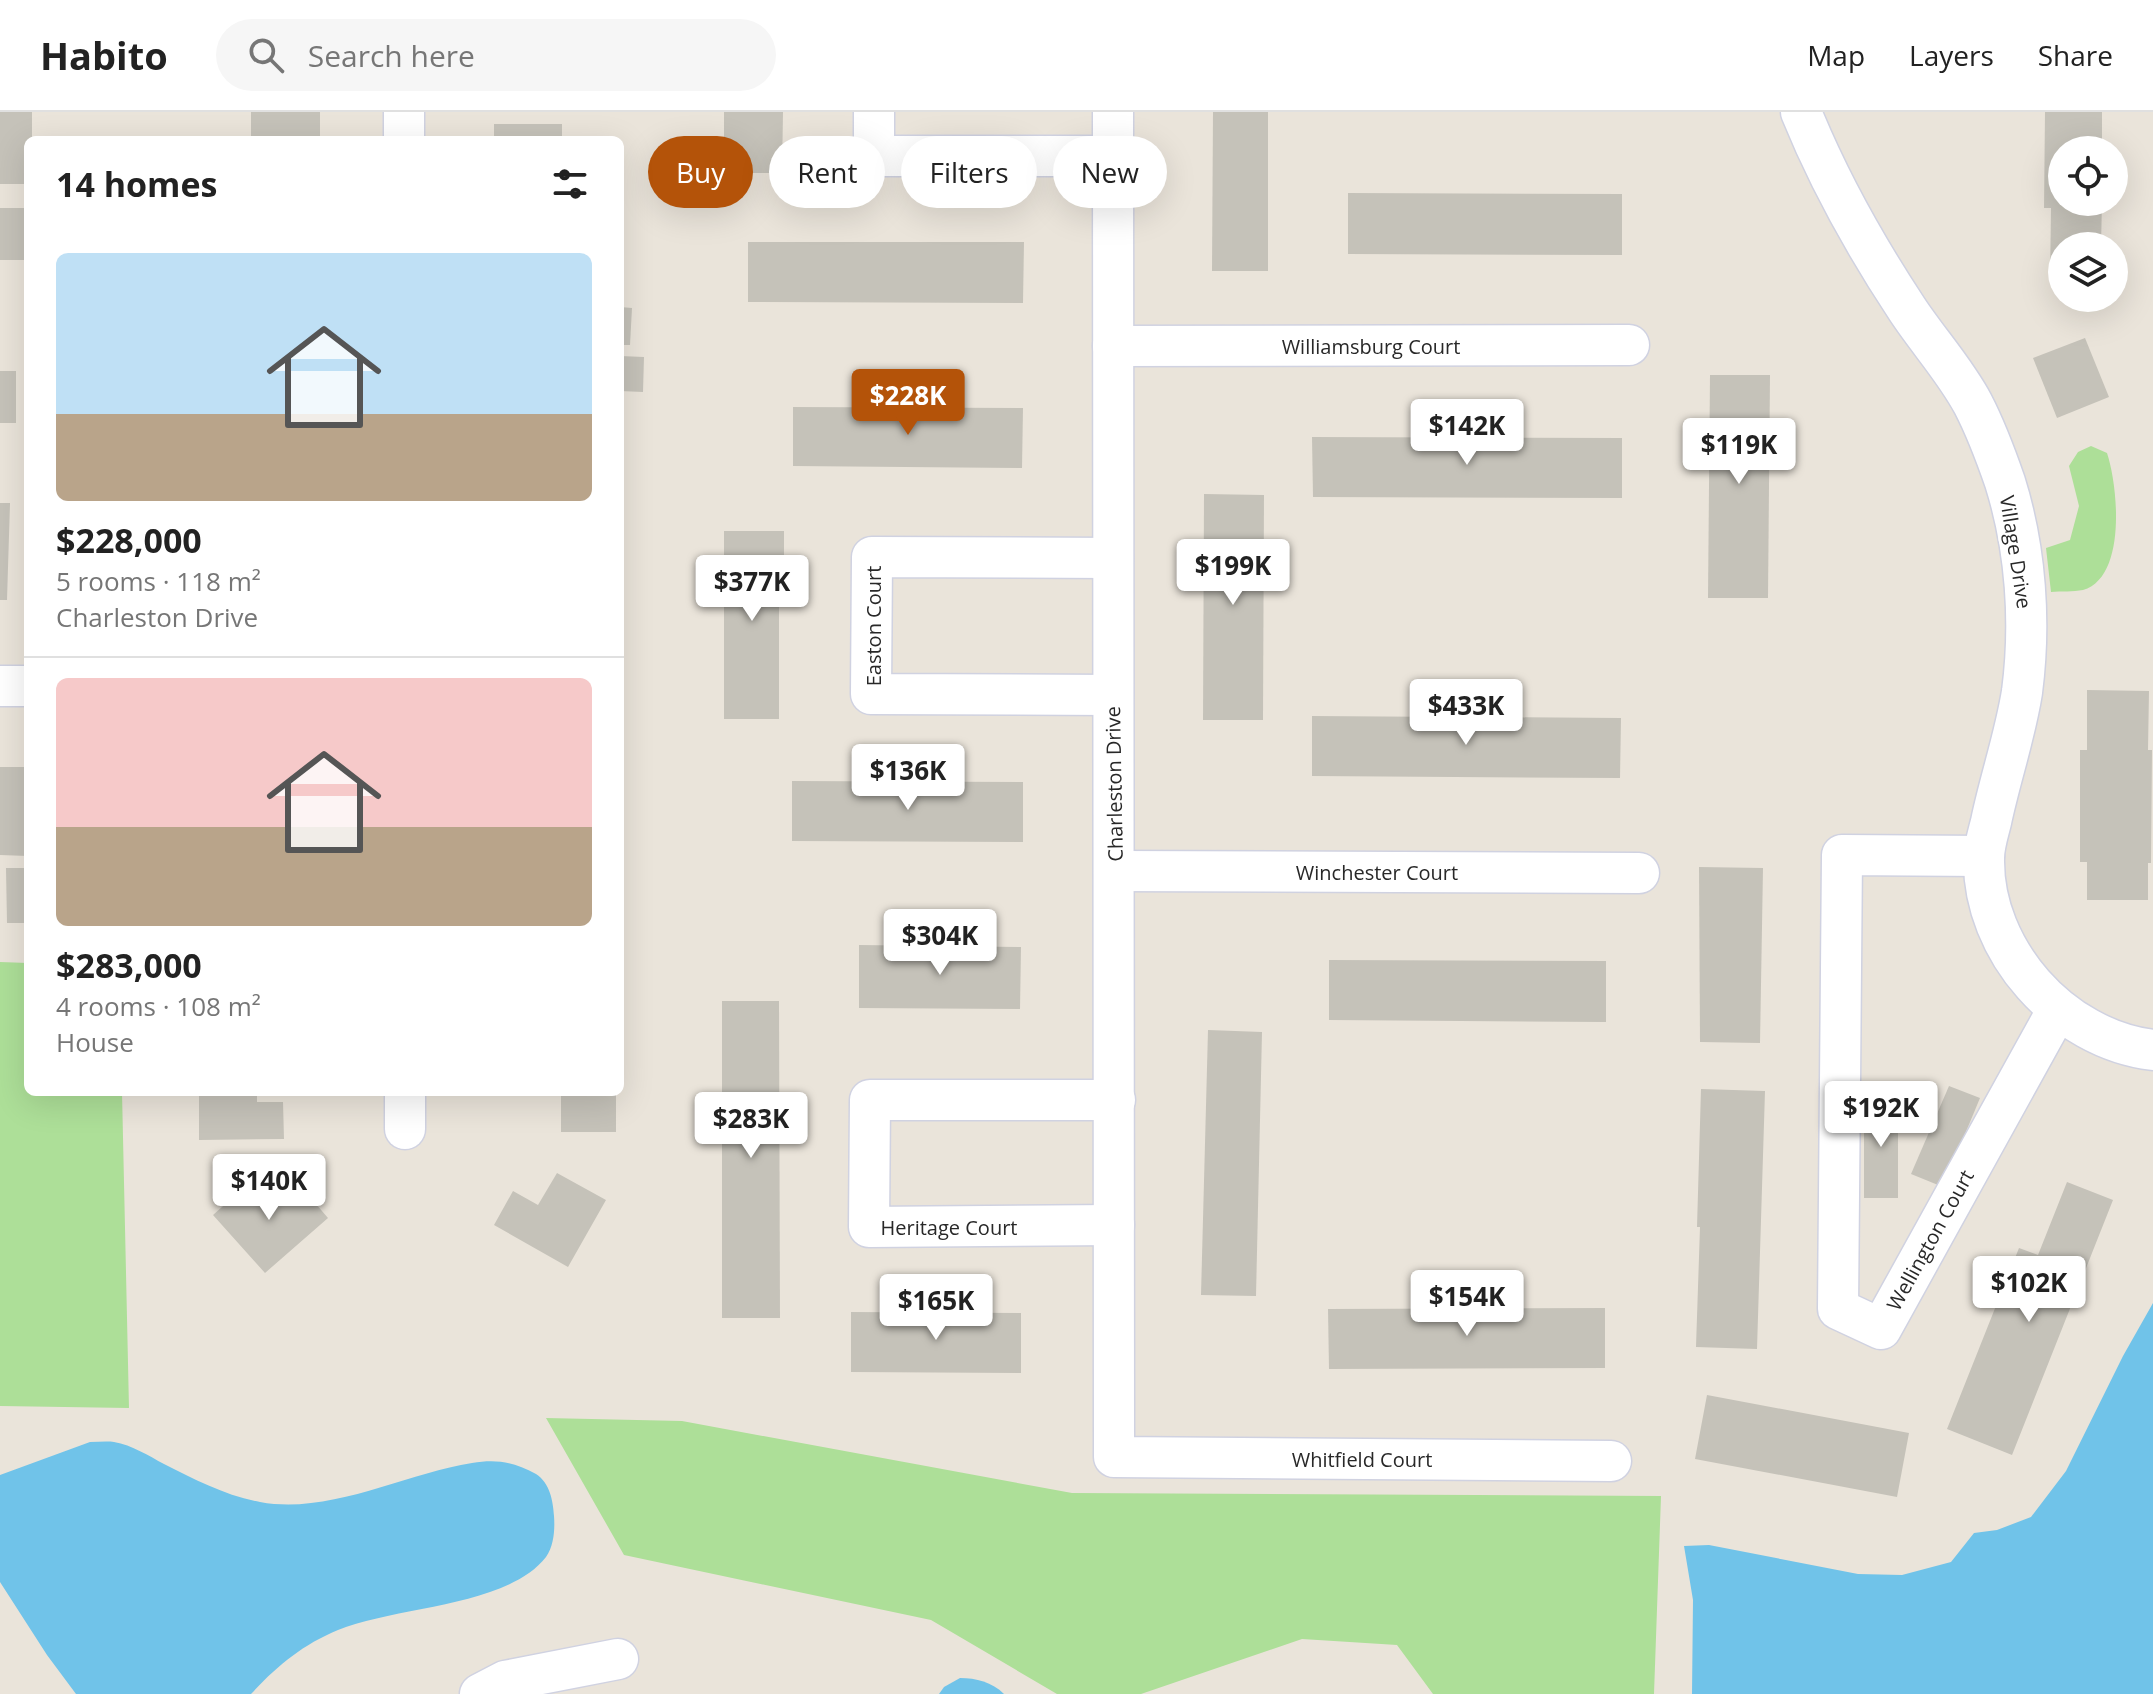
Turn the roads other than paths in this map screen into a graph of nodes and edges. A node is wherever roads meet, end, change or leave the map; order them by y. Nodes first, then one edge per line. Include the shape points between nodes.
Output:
1 (404, 112) edge
2 (874, 112) edge
3 (1113, 112) edge
4 (1801, 112) edge
5 (404, 136) edge
6 (1113, 136) edge
7 (1053, 156) edge
8 (1113, 208) edge
9 (1629, 345) dead end
10 (1113, 346) junction
11 (1113, 558) junction
12 (0, 686) edge
13 (24, 686) edge
14 (1113, 695) junction
15 (1984, 856) junction
16 (1115, 871) junction
17 (1639, 873) dead end
18 (2058, 1009) junction
19 (2153, 1050) edge
20 (1115, 1100) junction
21 (1114, 1225) junction
22 (1114, 1457) joint
23 (1611, 1461) dead end
24 (618, 1659) dead end
25 (480, 1694) edge

1 - 5 street
2 - 7 street via 874,156
3 - 6 street, Charleston Drive
4 - 15 street, Village Drive via 1866,242 1972,402 2013,514 2024,576 2026,647 2022,692
8 - 10 street, Charleston Drive
9 - 10 street, Williamsburg Court
10 - 11 street, Charleston Drive
11 - 14 street, Charleston Drive
11 - 14 street, Easton Court via 872,557 871,694
12 - 13 street
14 - 16 street, Charleston Drive
15 - 18 street, Village Drive via 1986,895 2003,941 2029,980
15 - 18 street, Wellington Court via 1842,855 1838,1309 1881,1329
16 - 17 street, Winchester Court
16 - 20 street, Charleston Drive
18 - 19 street, Village Drive via 2097,1033
20 - 21 street, Charleston Drive
20 - 21 street, Heritage Court via 870,1100 869,1227
21 - 22 street, Charleston Drive
22 - 23 street, Whitfield Court
24 - 25 street via 505,1681

